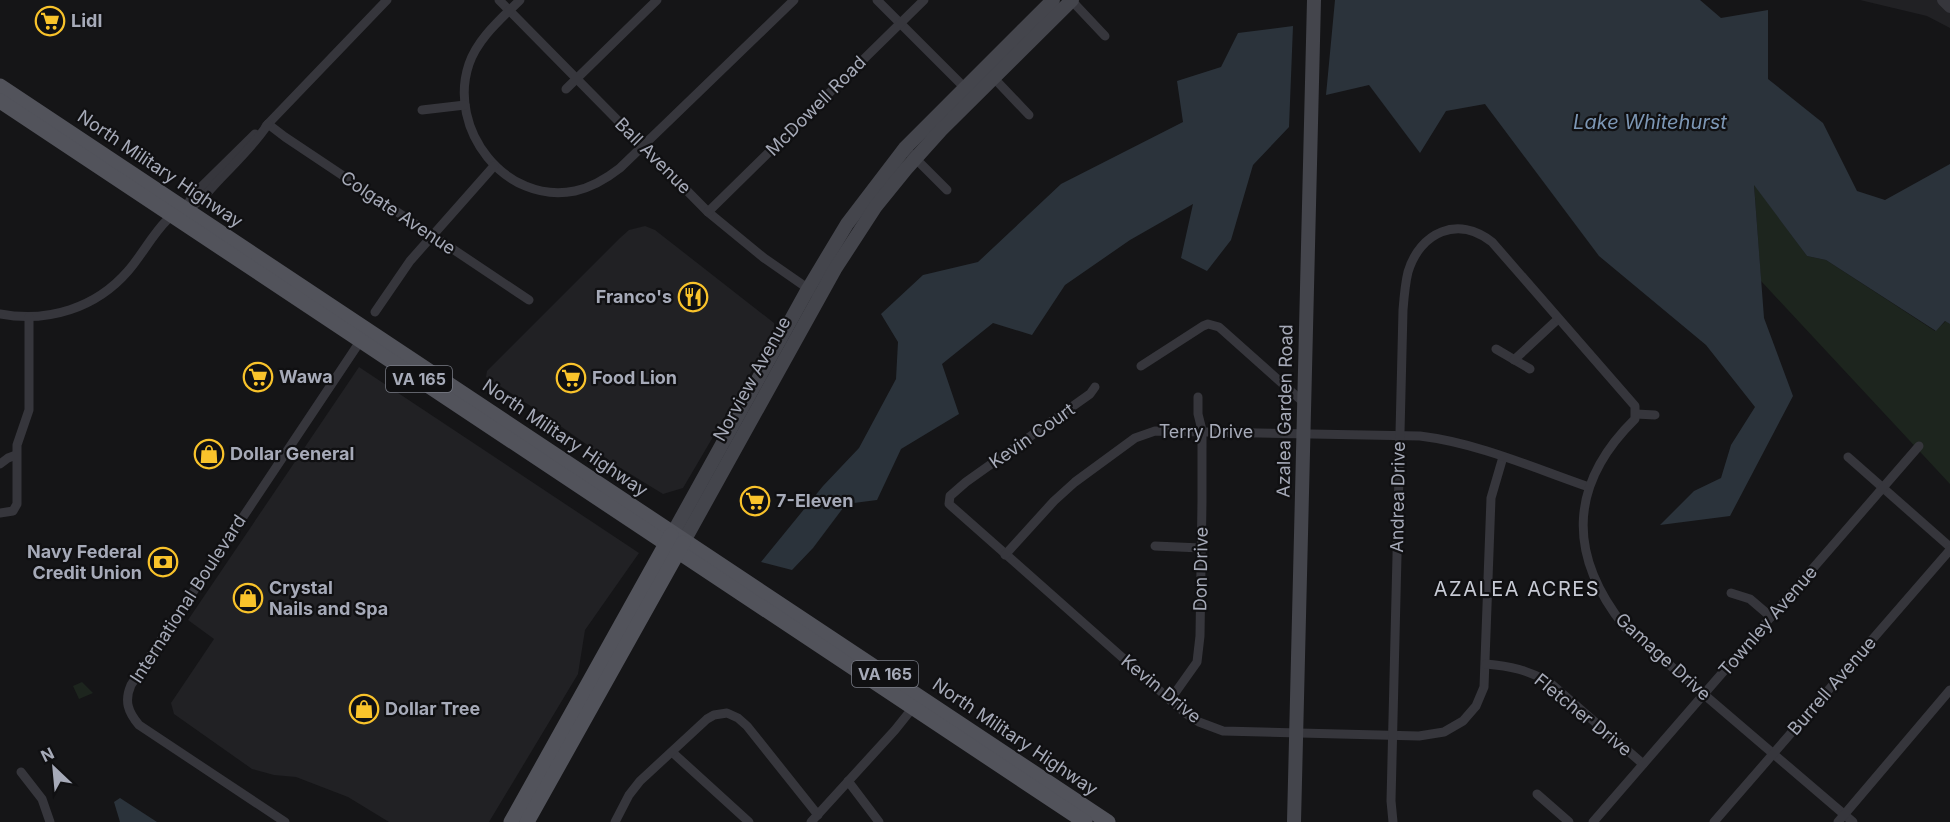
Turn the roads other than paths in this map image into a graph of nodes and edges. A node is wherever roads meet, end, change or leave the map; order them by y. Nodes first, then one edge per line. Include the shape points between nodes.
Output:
1 (387, 0) edge
2 (499, 0) edge
3 (520, 0) edge
4 (657, 0) edge
5 (794, 0) edge
6 (877, 0) edge
7 (924, 0) edge
8 (1053, 0) edge
9 (1072, 0) edge
10 (1314, 0) edge
11 (1943, 0) edge
12 (1950, 7) edge
13 (510, 11) junction
14 (900, 23) junction
15 (1105, 36) dead end
16 (988, 73) junction
17 (577, 78) junction
18 (0, 86) edge
19 (566, 89) dead end
20 (969, 92) junction
21 (0, 101) edge
22 (465, 105) junction
23 (422, 110) dead end
24 (1029, 115) dead end
25 (268, 124) junction
26 (643, 147) junction
27 (910, 153) junction
28 (494, 166) junction
29 (947, 190) dead end
30 (566, 192) junction
31 (567, 203) dead end
32 (179, 212) junction
33 (708, 212) junction
34 (432, 235) junction
35 (814, 293) junction
36 (529, 300) dead end
37 (375, 312) dead end
38 (0, 314) edge
39 (29, 317) junction
40 (1558, 319) junction
41 (364, 336) junction
42 (1496, 349) dead end
43 (1514, 360) junction
44 (1142, 366) dead end
45 (1530, 369) dead end
46 (1095, 387) dead end
47 (1198, 397) dead end
48 (1303, 402) junction
49 (1636, 414) junction
50 (1655, 416) dead end
51 (1202, 430) junction
52 (1302, 433) junction
53 (1400, 435) junction
54 (1919, 446) dead end
55 (16, 455) junction
56 (1503, 457) junction
57 (1848, 457) dead end
58 (0, 464) edge
59 (966, 482) joint
60 (1589, 487) junction
61 (1882, 488) junction
62 (0, 513) edge
63 (675, 542) junction
64 (1155, 546) dead end
65 (1201, 548) junction
66 (1950, 548) edge
67 (1005, 555) junction
68 (1731, 593) dead end
69 (1771, 617) junction
70 (1486, 664) junction
71 (1950, 690) edge
72 (1704, 695) junction
73 (1170, 700) junction
74 (916, 702) junction
75 (1295, 734) junction
76 (1392, 736) junction
77 (672, 752) junction
78 (1772, 754) junction
79 (1643, 765) junction
80 (21, 772) dead end
81 (848, 781) junction
82 (1537, 794) dead end
83 (814, 818) edge
84 (1841, 819) edge
85 (50, 822) edge
86 (285, 822) edge
87 (511, 822) edge
88 (527, 822) edge
89 (615, 822) edge
90 (749, 822) edge
91 (879, 822) edge
92 (1085, 822) edge
93 (1108, 822) edge
94 (1294, 822) edge
95 (1393, 822) edge
96 (1569, 822) edge
97 (1593, 822) edge
98 (1714, 822) edge
99 (1853, 822) edge

1 - 25 street
2 - 13 street, Ball Avenue
3 - 13 street
4 - 17 street
5 - 26 street
6 - 14 street
7 - 14 street, McDowell Road
8 - 16 main road, Norview Avenue
9 - 15 street
9 - 16 main road, Norview Avenue
10 - 48 main road, Azalea Garden Road
11 - 12 street
13 - 17 street, Ball Avenue
13 - 22 street via 474,52 466,77
14 - 20 street
14 - 33 street, McDowell Road
16 - 20 main road, Norview Avenue
16 - 24 street
17 - 19 street
17 - 26 street, Ball Avenue
18 - 32 main road, North Military Highway / VA 165
20 - 27 main road, Norview Avenue
21 - 32 main road, North Military Highway / VA 165
22 - 23 street
22 - 28 street via 471,132
25 - 32 street via 228,158
25 - 34 street, Colgate Avenue
26 - 30 street via 608,178
26 - 33 street, Ball Avenue
27 - 29 street
27 - 35 main road, Norview Avenue via 847,224
28 - 30 street via 525,185
28 - 34 street
30 - 31 street
32 - 39 street via 163,225 129,270 106,292 68,311
32 - 41 main road, North Military Highway / VA 165
33 - 35 street, Ball Avenue
34 - 36 street, Colgate Avenue
34 - 37 street
35 - 63 main road, Norview Avenue
38 - 39 street
39 - 55 street via 29,410
40 - 43 street
40 - 49 street via 1635,406
40 - 53 street, Andrea Drive via 1492,242 1476,231 1447,229 1430,238 1408,272 1403,310
41 - 63 main road, North Military Highway / VA 165
41 - 86 street, International Boulevard via 131,685 127,698 129,711 139,724
42 - 43 street
43 - 45 street
44 - 48 street via 1203,326 1214,325
46 - 59 street, Kevin Court
47 - 51 street, Don Drive
48 - 52 main road, Azalea Garden Road
49 - 50 street
49 - 60 street, Gamage Drive via 1602,458
51 - 52 street, Terry Drive
51 - 65 street, Don Drive
51 - 67 street, Terry Drive via 1155,431 1135,438 1054,501
52 - 53 street, Terry Drive
52 - 75 main road, Azalea Garden Road
53 - 56 street, Terry Drive via 1440,438
53 - 76 street, Andrea Drive
54 - 61 street, Townley Avenue
55 - 58 street
55 - 62 street via 16,508
56 - 60 street, Terry Drive
56 - 70 street via 1491,498
57 - 61 street
59 - 67 street, Kevin Drive via 950,496 949,504
60 - 72 street, Gamage Drive via 1584,540 1603,597 1624,626
61 - 66 street
61 - 69 street, Townley Avenue
63 - 74 main road, North Military Highway / VA 165
63 - 87 main road, Norview Avenue
63 - 88 main road, Norview Avenue
64 - 65 street
65 - 73 street, Don Drive via 1198,658
66 - 78 street, Burrell Avenue
67 - 73 street, Kevin Drive
68 - 69 street via 1750,599
69 - 72 street, Townley Avenue
70 - 76 street, Kevin Drive via 1481,696 1456,726 1432,735
70 - 79 street, Fletcher Drive via 1518,668 1549,682
71 - 84 street
72 - 78 street, Gamage Drive
72 - 79 street, Townley Avenue
73 - 75 street, Kevin Drive via 1211,728
74 - 81 street
74 - 92 main road, North Military Highway / VA 165
74 - 93 main road, North Military Highway / VA 165
75 - 76 street, Kevin Drive
75 - 94 main road, Azalea Garden Road
76 - 95 street, Andrea Drive
77 - 83 street via 707,719 722,713 735,715
77 - 89 street via 629,795
77 - 90 street
78 - 84 street, Gamage Drive
78 - 98 street, Burrell Avenue
79 - 97 street, Townley Avenue
80 - 85 street via 42,800
81 - 83 street
81 - 91 street
82 - 96 street
84 - 99 street, Gamage Drive

